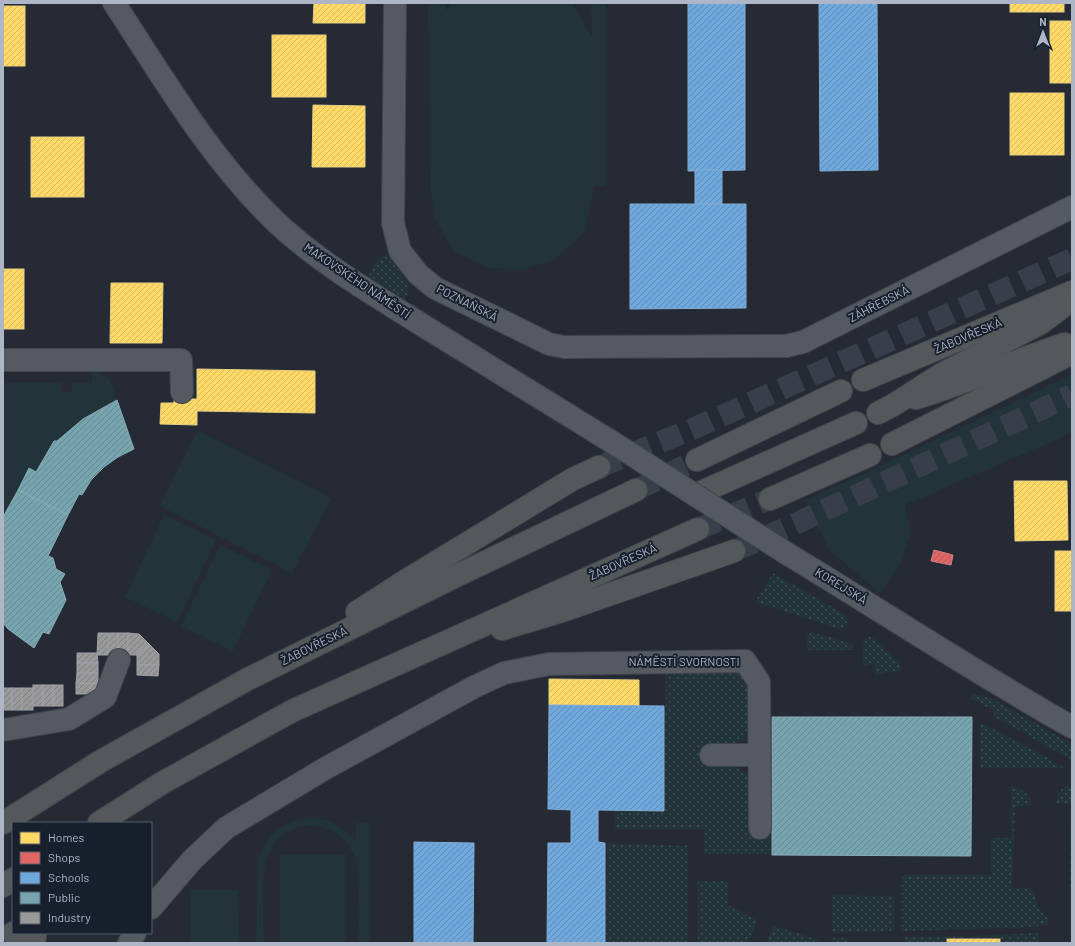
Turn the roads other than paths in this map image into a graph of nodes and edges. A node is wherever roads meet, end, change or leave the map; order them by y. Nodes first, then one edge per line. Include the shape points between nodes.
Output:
1 (114, 3) edge
2 (395, 3) edge
3 (1072, 207) edge
4 (1072, 292) edge
5 (1072, 300) edge
6 (1072, 342) edge
7 (672, 348) joint
8 (1072, 353) edge
9 (3, 360) edge
10 (863, 380) dead end
11 (841, 391) dead end
12 (182, 392) dead end
13 (856, 423) dead end
14 (612, 442) joint
15 (892, 444) dead end
16 (870, 455) dead end
17 (697, 460) tunnel mouth
18 (599, 468) tunnel mouth
19 (636, 490) tunnel mouth
20 (695, 495) junction
21 (770, 499) tunnel mouth
22 (698, 529) tunnel mouth
23 (734, 551) tunnel mouth
24 (418, 653) junction
25 (119, 660) dead end
26 (274, 666) junction
27 (1072, 727) edge
28 (3, 730) edge
29 (711, 755) dead end
30 (758, 755) junction
31 (101, 822) edge
32 (3, 824) edge
33 (760, 828) dead end
34 (12, 880) edge
35 (3, 886) edge
36 (152, 907) edge
37 (17, 934) edge
38 (134, 934) edge
39 (41, 940) edge
40 (129, 943) edge

1 - 14 street, MAKOVSKÉHO NÁMĚSTÍ via 210,148 254,199 305,247 356,283
2 - 7 street, POZNAŇSKÁ via 393,223 400,251 418,274 435,288 549,344 564,347
3 - 7 street, ZÁHŘEBSKÁ via 803,342 786,346
4 - 10 highway, ŽABOVŘESKÁ
5 - 6 highway via 1041,323 940,375 887,409
8 - 15 highway
9 - 12 street via 180,360
11 - 17 highway
13 - 20 highway
14 - 20 street, KOREJSKÁ, bridge
16 - 21 highway
18 - 26 highway via 573,479 402,583
19 - 26 highway, ŽABOVŘESKÁ
20 - 27 street, KOREJSKÁ, bridge via 971,669
22 - 24 highway, ŽABOVŘESKÁ
23 - 24 highway via 562,611
24 - 31 highway, ŽABOVŘESKÁ via 292,711 162,783
25 - 28 street via 105,697 69,719
26 - 32 highway, ŽABOVŘESKÁ via 101,761
29 - 30 street
30 - 33 street, NÁMĚSTÍ SVORNOSTI
30 - 36 street, NÁMĚSTÍ SVORNOSTI via 760,682 745,661 549,664 504,673 326,768 226,828 192,860
34 - 35 highway
37 - 39 highway
38 - 40 street

